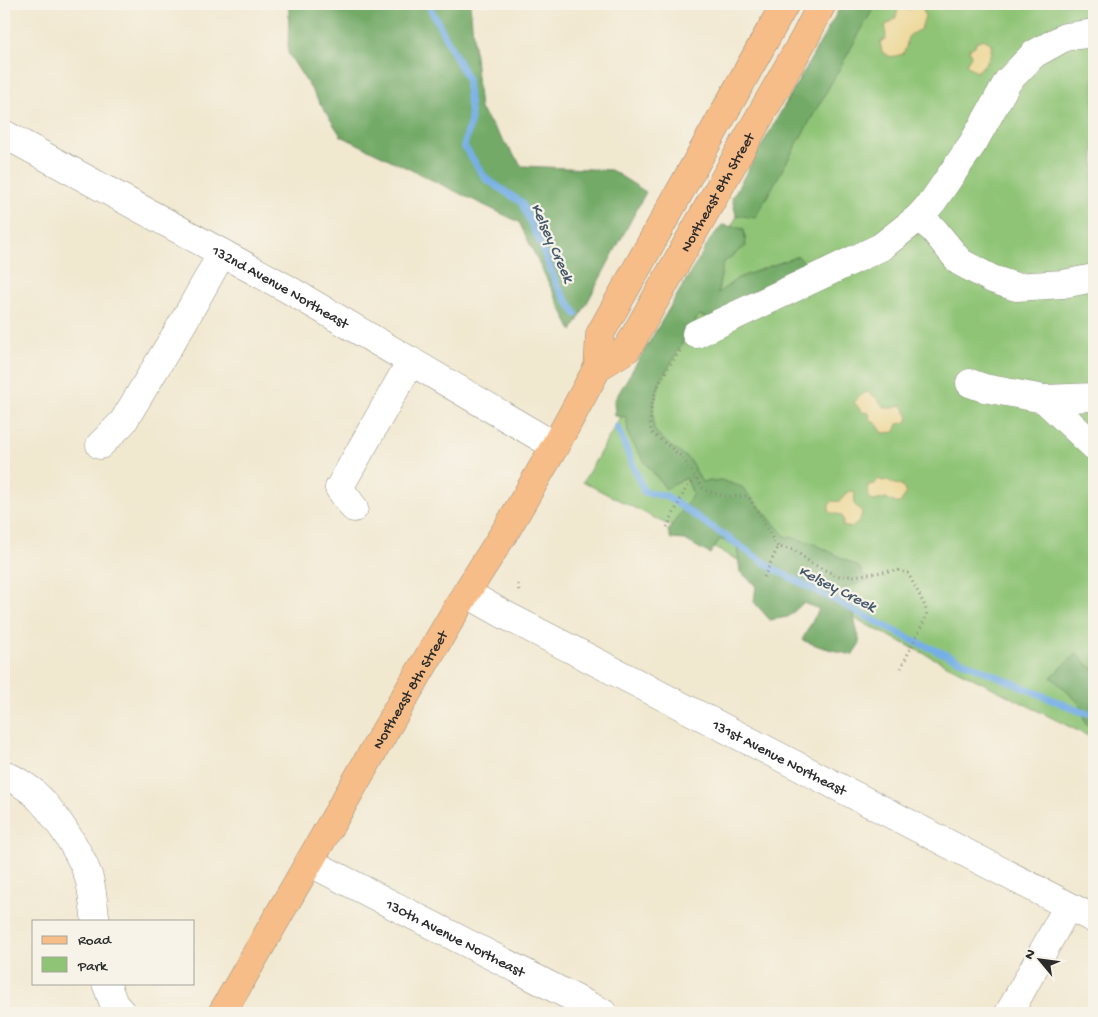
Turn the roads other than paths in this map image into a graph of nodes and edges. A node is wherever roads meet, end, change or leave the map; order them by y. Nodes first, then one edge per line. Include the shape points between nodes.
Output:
1 (785, 4) edge
2 (822, 4) edge
3 (1094, 33) edge
4 (4, 134) edge
5 (919, 217) junction
6 (222, 253) junction
7 (1094, 278) edge
8 (696, 334) road end
9 (411, 361) junction
10 (598, 367) junction
11 (970, 383) dead end
12 (1094, 397) edge
13 (1044, 399) junction
14 (100, 445) dead end
15 (555, 446) junction
16 (1094, 446) edge
17 (354, 508) dead end
18 (466, 593) junction
19 (4, 774) edge
20 (309, 862) junction
21 (1068, 906) junction
22 (1094, 919) edge
23 (96, 920) edge
24 (106, 984) edge
25 (122, 1013) edge
26 (222, 1013) edge
27 (603, 1013) edge
28 (1009, 1013) edge

1 - 10 main road, Northeast 8th Street via 600,334
2 - 10 main road, Northeast 8th Street via 628,349
3 - 5 street via 1065,38 1034,54 1008,81 973,143
4 - 6 street, 132nd Avenue Northeast
5 - 7 street via 960,262 992,280 1016,286 1063,284
5 - 8 street via 881,247
6 - 9 street, 132nd Avenue Northeast
6 - 14 street via 123,422
9 - 15 street, 132nd Avenue Northeast
9 - 17 street via 339,488
10 - 15 main road, Northeast 8th Street
11 - 13 street
12 - 13 street
13 - 16 street
15 - 18 main road, Northeast 8th Street
18 - 20 main road, Northeast 8th Street
18 - 21 street, 131st Avenue Northeast
19 - 23 street via 20,782 50,811 78,854 89,876
20 - 26 main road, Northeast 8th Street
20 - 27 street, 130th Avenue Northeast
21 - 22 street, 131st Avenue Northeast
21 - 28 street
24 - 25 street via 114,1004

